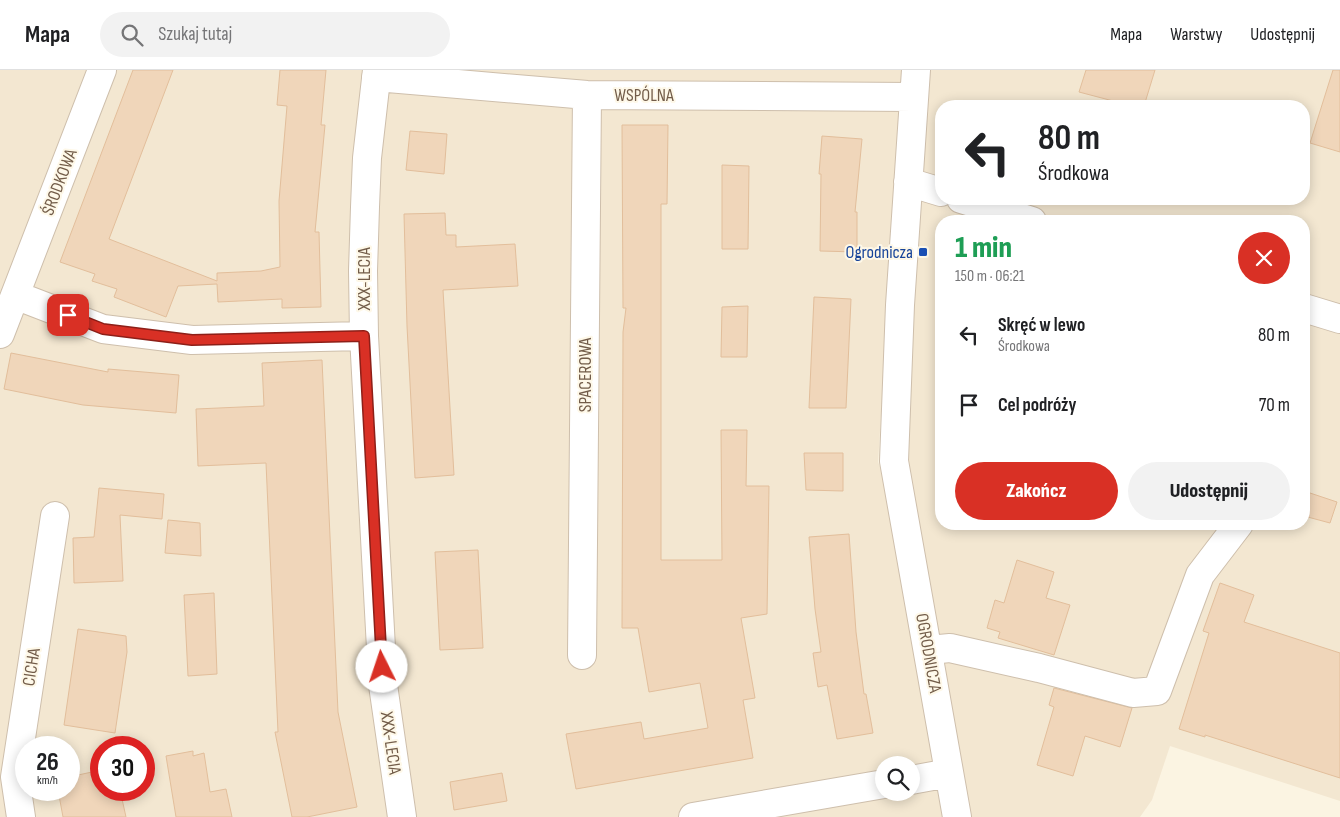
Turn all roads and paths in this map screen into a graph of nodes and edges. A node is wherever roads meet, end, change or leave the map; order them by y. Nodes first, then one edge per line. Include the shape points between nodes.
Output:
1 (102, 70) edge
2 (916, 70) edge
3 (376, 73) edge
4 (587, 95) junction
5 (913, 97) junction
6 (908, 182) junction
7 (935, 190) edge
8 (980, 205) edge
9 (1013, 215) edge
10 (15, 295) junction
11 (1310, 315) edge
12 (1340, 319) edge
13 (0, 334) edge
14 (364, 336) junction
15 (55, 516) dead end
16 (1234, 530) edge
17 (929, 650) junction
18 (582, 655) dead end
19 (950, 773) junction
20 (920, 778) edge
21 (875, 786) edge
22 (21, 817) edge
23 (402, 817) edge
24 (693, 817) edge
25 (957, 817) edge

1 - 10 street, ŚRODKOWA
2 - 5 street, OGRODNICZA
3 - 4 street, WSPÓLNA
3 - 14 street, XXX-LECIA via 367,158
4 - 5 street, WSPÓLNA
4 - 18 street, SPACEROWA
5 - 6 street, OGRODNICZA
6 - 7 street
6 - 17 street, OGRODNICZA via 894,461
8 - 9 street
10 - 13 street, ŚRODKOWA
10 - 14 street via 103,329 182,339
11 - 12 street
14 - 23 street, XXX-LECIA via 384,685
15 - 22 street, CICHA via 15,777
16 - 17 street via 1200,575 1157,691 1132,693 950,648
17 - 19 street, OGRODNICZA
19 - 20 street
19 - 25 street, OGRODNICZA
21 - 24 street

